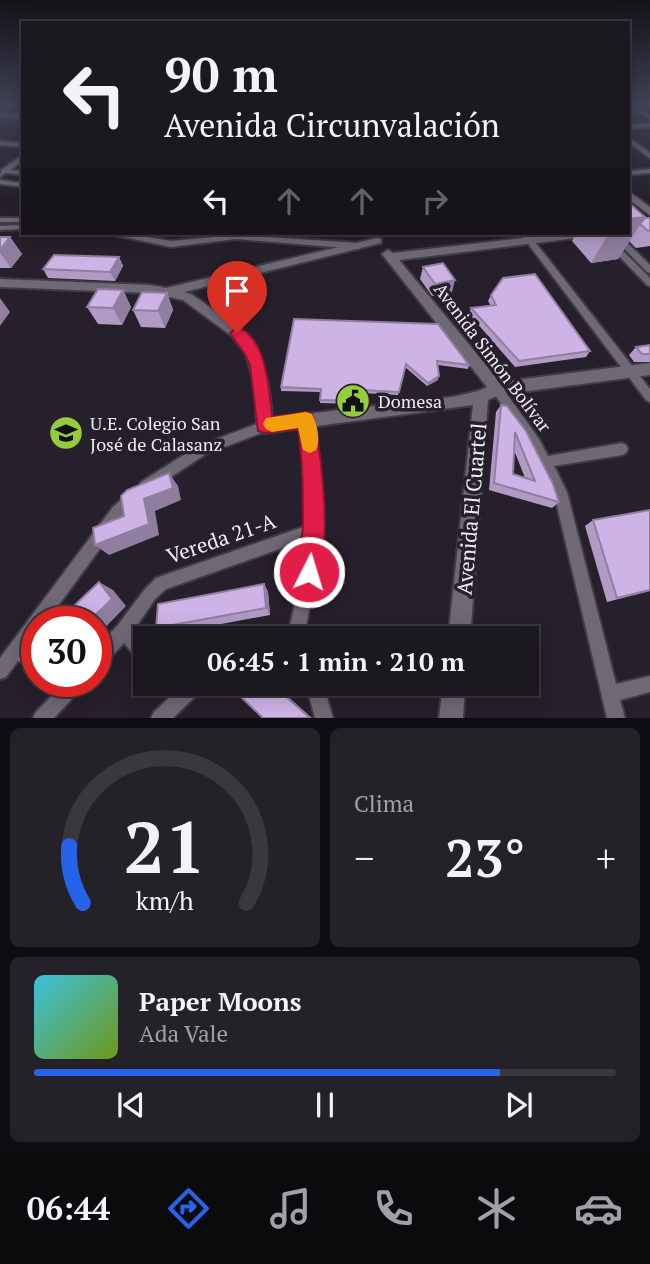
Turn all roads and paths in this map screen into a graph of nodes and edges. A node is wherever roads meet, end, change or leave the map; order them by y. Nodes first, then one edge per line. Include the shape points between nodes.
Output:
1 (630, 141) edge
2 (0, 143) edge
3 (21, 143) edge
4 (650, 156) edge
5 (21, 158) edge
6 (650, 171) edge
7 (2, 172) edge
8 (21, 173) edge
9 (630, 173) edge
10 (0, 183) edge
11 (21, 185) edge
12 (630, 196) edge
13 (650, 212) edge
14 (0, 220) edge
15 (21, 220) edge
16 (21, 227) edge
17 (0, 228) edge
18 (123, 235) edge
19 (559, 235) edge
20 (603, 235) edge
21 (614, 235) edge
22 (376, 237) edge
23 (526, 237) edge
24 (359, 246) junction
25 (391, 257) junction
26 (635, 267) junction
27 (648, 268) edge
28 (0, 283) edge
29 (650, 283) edge
30 (0, 291) edge
31 (164, 292) junction
32 (650, 369) edge
33 (630, 372) junction
34 (489, 393) junction
35 (650, 397) edge
36 (306, 420) junction
37 (265, 426) junction
38 (622, 449) dead end
39 (546, 462) junction
40 (313, 530) junction
41 (49, 606) edge
42 (298, 626) edge
43 (461, 626) edge
44 (124, 631) junction
45 (133, 641) edge
46 (21, 643) edge
47 (112, 643) edge
48 (0, 671) edge
49 (650, 684) edge
50 (610, 694) junction
51 (177, 696) edge
52 (318, 696) edge
53 (453, 696) edge
54 (62, 697) edge
55 (42, 718) edge
56 (160, 718) edge
57 (324, 718) edge
58 (451, 718) edge
59 (615, 718) edge

1 - 4 street
2 - 3 street
5 - 7 street
6 - 9 street
7 - 8 street
10 - 11 street
12 - 13 street
14 - 15 street
16 - 17 street
18 - 24 street via 181,244 236,237
19 - 23 street
20 - 26 street
21 - 27 street
22 - 24 street
22 - 25 street, Avenida Simón Bolívar
23 - 25 street
23 - 33 street
24 - 31 street
25 - 34 street, Avenida Simón Bolívar
26 - 27 street
26 - 29 street
28 - 31 street
30 - 31 street
31 - 37 street via 203,306 237,333 252,352 262,385
32 - 33 street
33 - 34 street
33 - 35 street
34 - 36 street via 452,403
34 - 39 street, Avenida Simón Bolívar
34 - 43 street, Avenida El Cuartel
36 - 37 street
36 - 40 street via 312,457
37 - 41 street via 202,450 143,489 118,512
38 - 39 street
39 - 50 street, Avenida Simón Bolívar via 567,515
40 - 42 street
40 - 44 street, Vereda 21-A via 161,583
44 - 45 street
44 - 47 street, Vereda 21-A
46 - 48 street
49 - 50 street
50 - 59 street, Avenida Simón Bolívar
51 - 56 street
52 - 57 street
53 - 58 street
54 - 55 street

